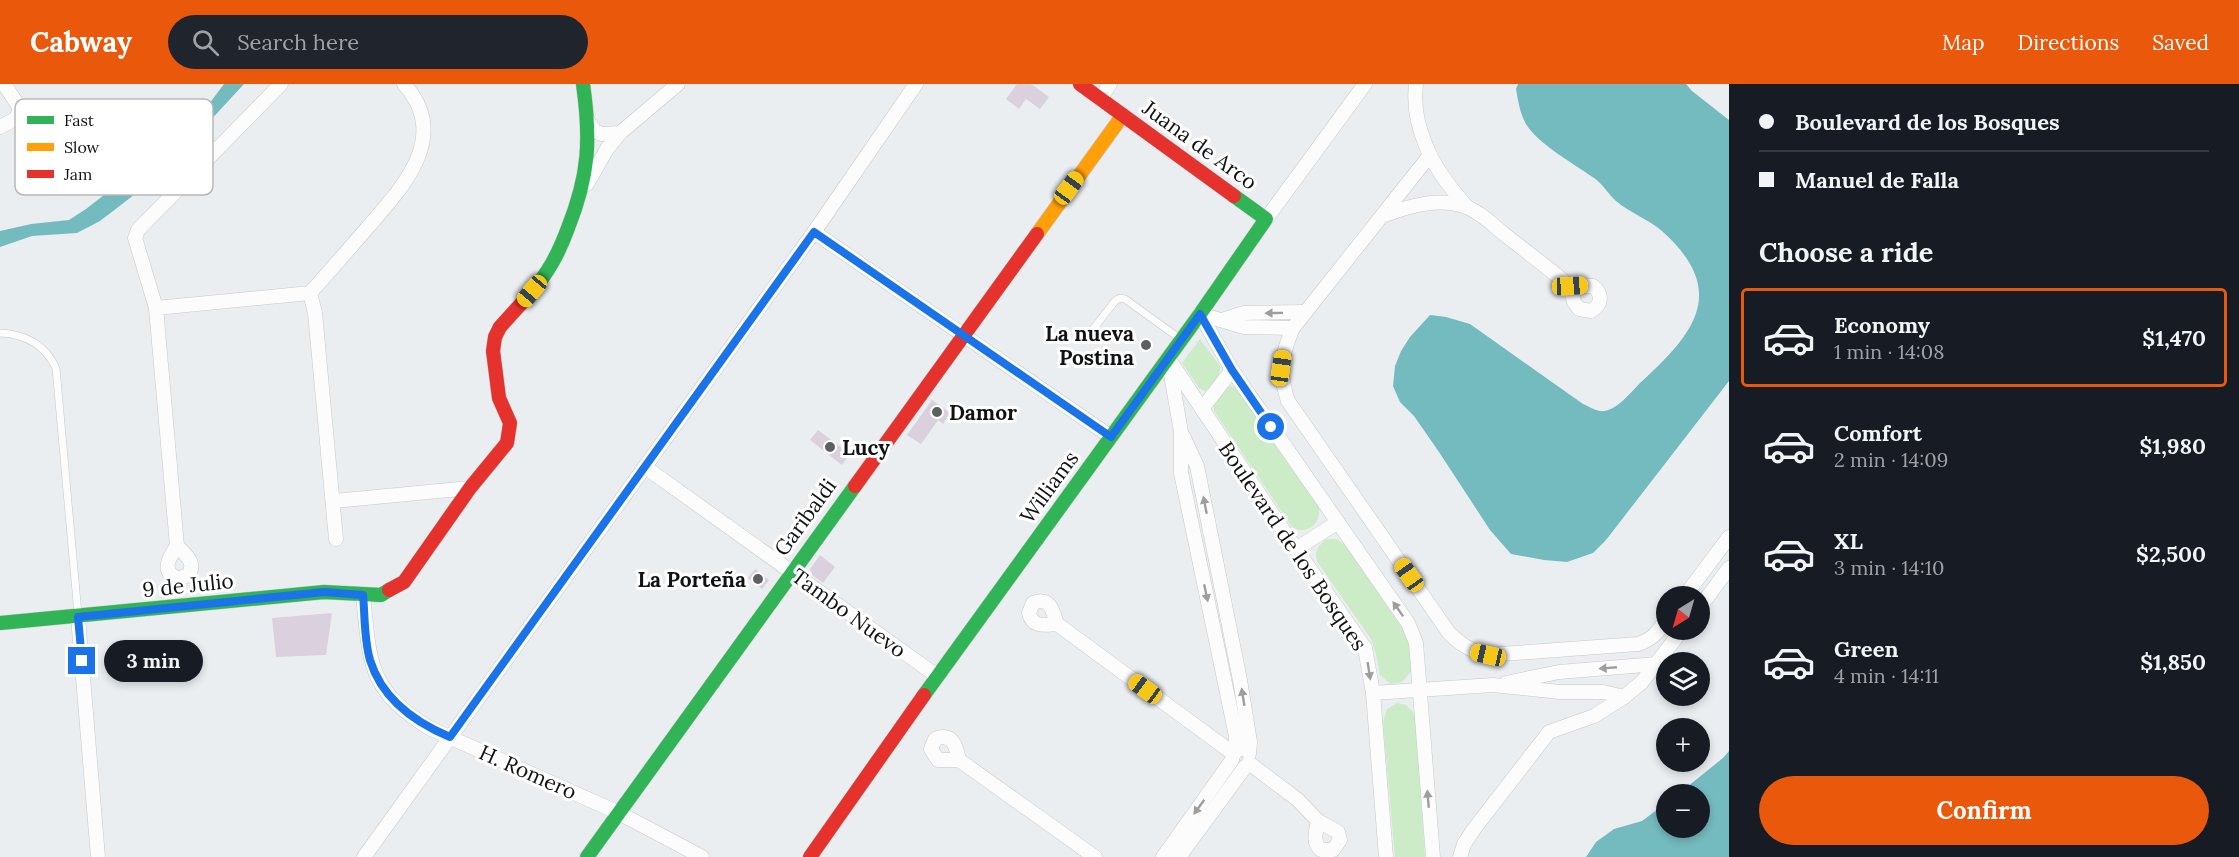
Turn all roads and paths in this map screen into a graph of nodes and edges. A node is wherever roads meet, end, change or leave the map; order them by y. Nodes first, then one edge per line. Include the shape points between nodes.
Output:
1 (4, 84) edge
2 (281, 84) edge
3 (404, 84) edge
4 (583, 84) edge
5 (678, 84) edge
6 (916, 84) edge
7 (1080, 84) edge
8 (1110, 84) edge
9 (1365, 84) edge
10 (1416, 84) edge
11 (1100, 99) junction
12 (15, 100) edge
13 (1123, 115) junction
14 (15, 119) edge
15 (588, 121) junction
16 (0, 127) edge
17 (620, 133) junction
18 (213, 153) edge
19 (1430, 155) junction
20 (172, 195) edge
21 (580, 198) junction
22 (1467, 207) junction
23 (1384, 215) junction
24 (1266, 219) junction
25 (814, 232) junction
26 (1570, 286) dead end
27 (310, 293) junction
28 (156, 308) junction
29 (1303, 312) junction
30 (1200, 314) junction
31 (1222, 320) junction
32 (1094, 328) dead end
33 (1293, 328) junction
34 (0, 333) edge
35 (963, 335) junction
36 (1181, 340) junction
37 (1168, 358) junction
38 (1232, 370) junction
39 (1202, 409) junction
40 (1111, 437) junction
41 (645, 466) junction
42 (470, 488) junction
43 (334, 501) junction
44 (1338, 522) junction
45 (1729, 537) edge
46 (336, 539) dead end
47 (177, 546) dead end
48 (1296, 549) junction
49 (1729, 568) edge
50 (792, 572) junction
51 (1692, 586) edge
52 (1710, 594) edge
53 (363, 595) junction
54 (78, 617) junction
55 (0, 623) edge
56 (1057, 624) dead end
57 (1656, 634) edge
58 (1656, 664) edge
59 (1656, 665) edge
60 (937, 676) junction
61 (1492, 686) junction
62 (1419, 690) junction
63 (1373, 693) junction
64 (1624, 697) junction
65 (450, 737) junction
66 (1241, 758) junction
67 (959, 760) dead end
68 (619, 813) junction
69 (1318, 821) dead end
70 (98, 857) edge
71 (364, 857) edge
72 (587, 857) edge
73 (702, 857) edge
74 (810, 857) edge
75 (1095, 857) edge
76 (1163, 857) edge
77 (1179, 857) edge
78 (1386, 857) edge
79 (1433, 857) edge
80 (1460, 857) edge

1 - 12 street
2 - 18 street
3 - 27 street via 419,107 423,129 413,171
4 - 15 street
5 - 17 street
6 - 25 street
7 - 11 street, Juana de Arco
8 - 11 street
9 - 24 street, Williams
10 - 19 street via 1419,131
11 - 13 street, Juana de Arco
13 - 24 street, Juana de Arco
13 - 35 street, Garibaldi
14 - 16 street
15 - 17 street via 601,134
15 - 21 street
17 - 21 street
19 - 22 street
19 - 23 street
20 - 28 street via 135,238
21 - 42 street via 556,259 495,337 499,398 510,432 507,443
22 - 23 street via 1431,203
22 - 26 street
23 - 29 street
24 - 30 street, Williams
25 - 35 street
25 - 41 street
27 - 28 street
27 - 43 street
28 - 47 street
29 -> 31 street via 1244,313
29 - 33 street
30 - 31 street
30 - 36 street, Williams
30 - 38 street
31 - 33 street via 1244,327
32 - 36 lane via 1120,298
33 - 57 street via 1283,350 1281,368 1288,401 1460,644 1488,655 1638,644
34 - 54 lane via 34,343 49,354 56,368
35 - 40 street
35 - 50 street, Garibaldi
36 - 37 street, Williams
37 - 39 street, Boulevard de los Bosques
37 - 40 street, Williams
37 - 66 street via 1181,432 1181,473
38 - 39 street
38 - 44 street
39 - 48 street, Boulevard de los Bosques
40 - 60 street, Williams
41 - 50 street, Tambo Nuevo
41 - 65 street
42 - 43 street
42 - 53 street, 9 de Julio via 404,582 381,595
43 - 46 street
44 - 48 street
62 -> 44 street via 1416,643 1408,624
45 - 51 street
48 -> 63 street, Boulevard de los Bosques via 1365,648
49 - 52 street
50 - 60 street, Tambo Nuevo
50 - 68 street, Garibaldi
53 - 54 street, 9 de Julio via 324,592
53 - 65 street, H. Romero via 370,658 378,678 412,717
54 - 55 street, 9 de Julio
54 - 70 street
56 - 66 street
58 -> 61 street via 1558,672
59 - 64 street
60 - 74 street, Williams
61 - 62 street
61 - 64 street via 1603,692
62 - 63 street
79 -> 62 street
63 - 78 street, Boulevard de los Bosques
64 - 80 street via 1594,716 1549,732 1474,829
65 - 68 street, H. Romero
65 - 71 street
66 - 69 street via 1298,800
66 -> 76 street
66 - 77 street
67 - 75 street
68 - 72 street, Garibaldi
68 - 73 street, H. Romero

